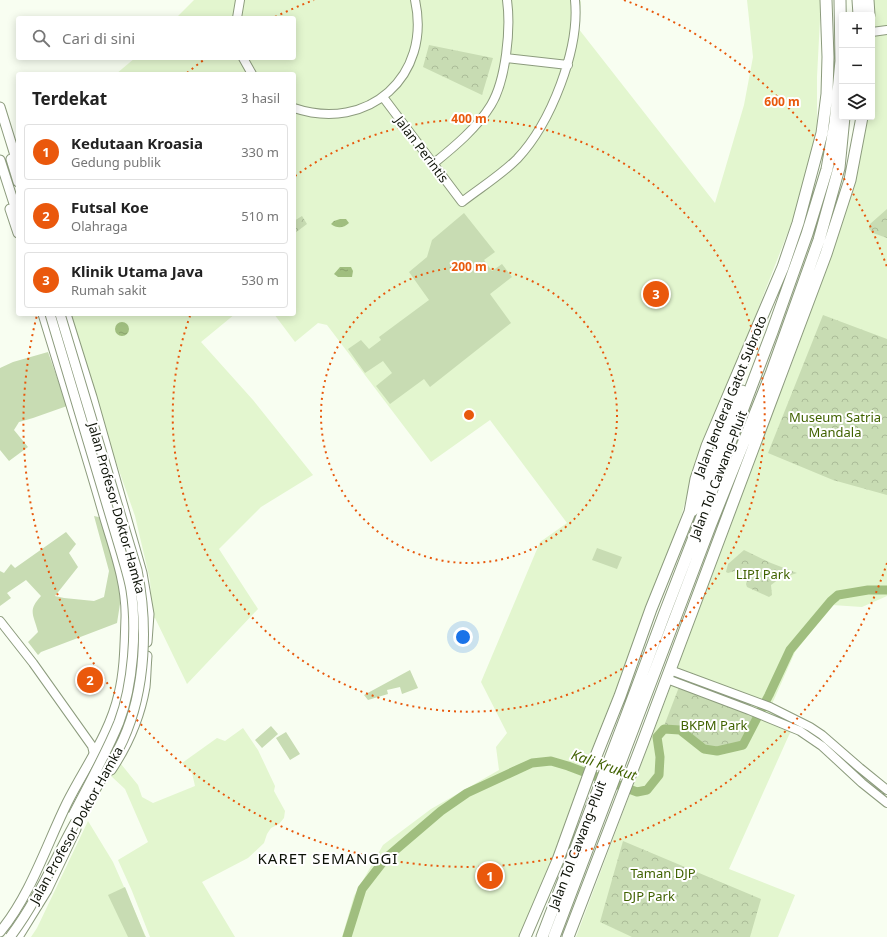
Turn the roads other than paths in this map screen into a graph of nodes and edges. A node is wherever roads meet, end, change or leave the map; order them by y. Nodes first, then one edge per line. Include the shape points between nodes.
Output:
1 (240, 0) edge
2 (415, 0) edge
3 (508, 0) edge
4 (575, 0) edge
5 (826, 0) edge
6 (840, 0) edge
7 (851, 0) edge
8 (858, 0) edge
9 (868, 0) edge
10 (851, 12) edge
11 (859, 12) edge
12 (869, 12) edge
13 (237, 16) edge
14 (887, 30) edge
15 (875, 32) edge
16 (506, 58) junction
17 (244, 60) edge
18 (568, 65) junction
19 (251, 72) edge
20 (383, 97) junction
21 (0, 107) edge
22 (296, 109) edge
23 (844, 120) edge
24 (850, 120) edge
25 (862, 120) edge
26 (0, 126) edge
27 (16, 159) edge
28 (0, 160) edge
29 (433, 164) junction
30 (839, 168) junction
31 (16, 176) edge
32 (0, 178) edge
33 (16, 210) edge
34 (16, 227) edge
35 (44, 316) edge
36 (51, 316) edge
37 (61, 316) edge
38 (67, 316) edge
39 (772, 332) junction
40 (108, 452) junction
41 (87, 456) junction
42 (689, 514) junction
43 (0, 621) edge
44 (669, 674) junction
45 (122, 678) junction
46 (146, 678) junction
47 (707, 683) junction
48 (704, 692) junction
49 (88, 739) junction
50 (103, 739) junction
51 (94, 754) junction
52 (612, 769) junction
53 (887, 790) edge
54 (603, 794) junction
55 (887, 803) edge
56 (554, 907) junction
57 (10, 920) junction
58 (24, 927) junction
59 (0, 932) edge
60 (2, 937) edge
61 (10, 937) edge
62 (18, 937) edge
63 (525, 937) edge
64 (539, 937) edge
65 (542, 937) edge
66 (554, 937) edge
67 (568, 937) edge

1 - 13 street
2 - 20 street via 419,15 415,52 401,79
3 - 16 street
4 - 18 street via 575,28
5 - 42 highway, Jalan Jenderal Gatot Subroto via 827,94 822,133 810,182 783,267 707,446 696,479
6 - 39 highway, Jalan Tol Cawang–Pluit via 840,62 835,123 827,169
7 - 10 highway
8 - 11 highway
9 - 12 highway
14 - 15 street
16 - 18 street
16 - 29 street via 491,104 462,138
17 - 19 street
18 - 29 street, Jalan Perintis via 543,124 525,149 513,163 462,202
20 - 22 street via 361,109 338,115 316,114
20 - 29 street, Jalan Perintis
21 - 27 main road
23 - 30 highway, Jalan Tol Cawang–Pluit
24 - 30 highway
25 - 44 highway via 850,180 828,249
26 - 31 main road
28 - 33 main road
30 - 52 highway, Jalan Tol Cawang–Pluit via 819,240 771,374
32 - 34 main road
35 - 41 main road
36 - 60 main road, Jalan Profesor Doktor Hamka, bridge via 131,589 131,668 119,722 107,750 24,908
37 - 61 main road, Jalan Profesor Doktor Hamka, bridge via 137,570 144,615 141,668 132,717 122,740 28,911
38 - 40 main road
39 - 42 highway via 763,343 750,371 699,501
39 - 52 highway, Jalan Tol Cawang–Pluit
40 - 41 main road via 97,445 91,448
40 - 46 main road via 146,594
41 - 45 main road via 113,543 127,610
42 - 63 highway, Jalan Jenderal Gatot Subroto via 558,860
43 - 49 street
44 - 47 street
44 - 48 street
44 - 67 highway
45 - 46 main road via 133,685
45 - 50 main road via 112,718
46 - 58 main road via 127,744 84,814 46,890
47 - 48 street
47 - 53 street via 770,707 822,735
48 - 55 street via 809,737
49 - 50 street
49 - 51 street
50 - 51 main road
51 - 57 main road
52 - 54 highway, Jalan Tol Cawang–Pluit
54 - 56 highway, Jalan Tol Cawang–Pluit
54 - 66 highway, Jalan Tol Cawang–Pluit
56 - 64 highway
56 - 65 highway, Jalan Tol Cawang–Pluit
57 - 58 main road via 18,930
57 - 59 main road
58 - 62 main road

